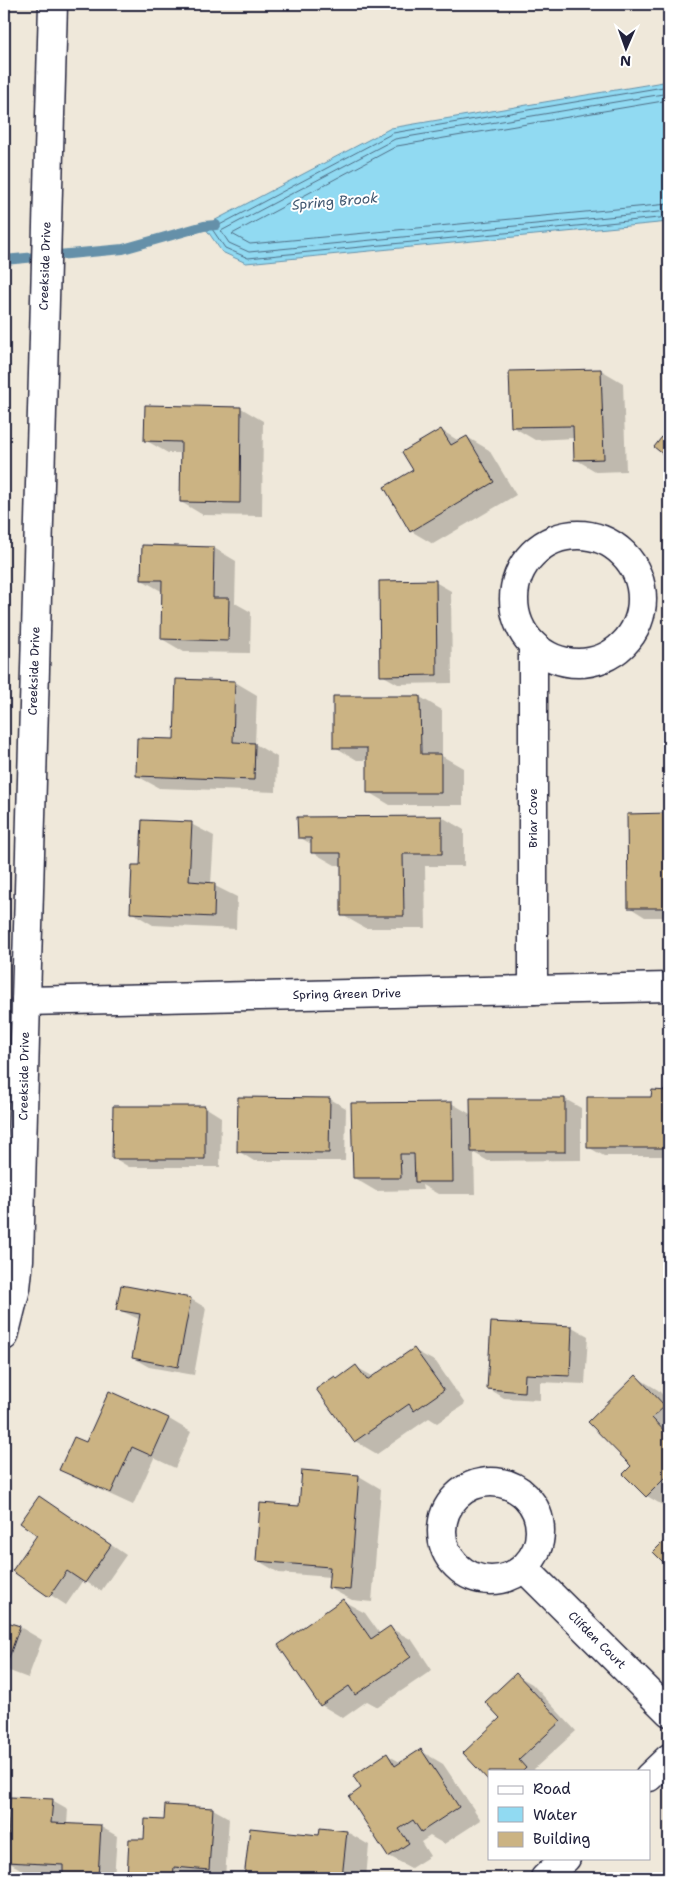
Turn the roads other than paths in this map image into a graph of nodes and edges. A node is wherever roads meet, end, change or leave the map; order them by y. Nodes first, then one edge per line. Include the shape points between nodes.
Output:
1 (52, 4) edge
2 (533, 646) junction
3 (669, 987) edge
4 (533, 990) junction
5 (26, 1001) junction
6 (4, 1336) edge
7 (524, 1568) dead end
8 (669, 1712) edge
9 (669, 1758) edge
10 (650, 1776) edge
11 (564, 1860) edge
12 (545, 1878) edge

1 - 5 street, Creekside Drive
2 - 2 street via 518,626 513,601 516,576 530,554 551,539 576,534 601,537 622,551 638,572 643,597 639,621 626,643 605,658 580,664 555,660
2 - 4 street, Briar Cove
3 - 4 street, Spring Green Drive
4 - 5 street, Spring Green Drive
5 - 6 street, Creekside Drive via 19,1260
7 - 8 street, Clifden Court
9 - 10 street
11 - 12 street

